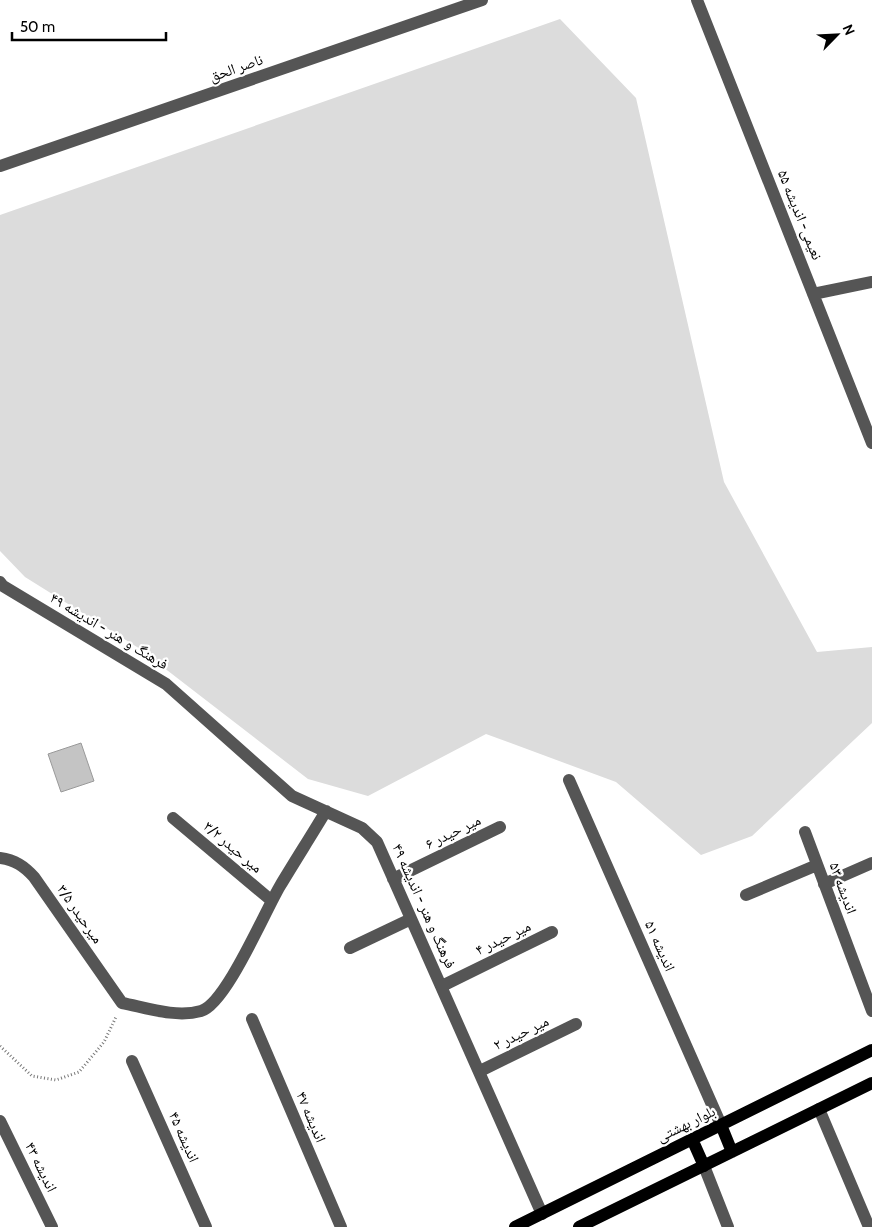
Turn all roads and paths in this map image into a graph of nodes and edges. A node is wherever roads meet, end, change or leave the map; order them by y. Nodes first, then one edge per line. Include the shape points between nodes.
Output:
1 (482, 0) edge
2 (697, 0) edge
3 (0, 166) edge
4 (872, 282) edge
5 (814, 294) junction
6 (872, 442) edge
7 (1, 586) edge
8 (569, 780) dead end
9 (326, 811) junction
10 (173, 818) dead end
11 (500, 827) dead end
12 (805, 832) dead end
13 (0, 858) edge
14 (872, 863) edge
15 (817, 864) junction
16 (393, 878) junction
17 (824, 884) junction
18 (746, 895) dead end
19 (272, 901) junction
20 (411, 919) junction
21 (552, 932) dead end
22 (350, 948) dead end
23 (442, 986) junction
24 (122, 1003) junction
25 (872, 1010) edge
26 (252, 1020) dead end
27 (576, 1024) dead end
28 (0, 1046) edge
29 (872, 1050) edge
30 (132, 1061) dead end
31 (480, 1071) junction
32 (872, 1083) edge
33 (819, 1109) junction
34 (0, 1121) edge
35 (721, 1125) junction
36 (692, 1139) junction
37 (732, 1152) junction
38 (704, 1166) junction
39 (542, 1214) junction
40 (52, 1227) edge
41 (206, 1227) edge
42 (341, 1227) edge
43 (515, 1227) edge
44 (579, 1227) edge
45 (728, 1227) edge
46 (868, 1227) edge

1 - 3 street, ناصر الحق
2 - 5 street, نعیمی- اندیشه ۵۵
4 - 5 street
5 - 6 street, نعیمی- اندیشه ۵۵
7 - 9 street, فرهنگ و هنر - اندیشه ۴۹ via 166,684 292,796
8 - 35 street, اندیشه ۵۱
9 - 16 street, فرهنگ و هنر - اندیشه ۴۹ via 362,828 377,842
9 - 19 street
10 - 19 street, میر حیدر ۳/۲
11 - 16 street, میر حیدر ۶
12 - 15 street, اندیشه ۵۳
13 - 24 street, میرحیدر ۳/۵ via 15,861 34,877
14 - 17 street
15 - 17 street, اندیشه ۵۳
15 - 18 street
16 - 20 street, فرهنگ و هنر - اندیشه ۴۹
17 - 25 street, اندیشه ۵۳
19 - 24 street via 219,997 203,1011 179,1014
20 - 22 street
20 - 23 street, فرهنگ و هنر - اندیشه ۴۹
21 - 23 street, میر حیدر ۴
23 - 31 street, فرهنگ و هنر - اندیشه ۴۹
24 - 28 path via 104,1042 79,1072 56,1080 32,1076
26 - 42 street, اندیشه ۴۷
27 - 31 street, میر حیدر ۲
29 - 35 main road, بلوار بهشتی
30 - 41 street, اندیشه ۴۵
31 - 39 street, فرهنگ و هنر - اندیشه ۴۹
32 - 33 main road
33 - 37 main road
33 - 46 street
34 - 40 street, اندیشه ۴۳
35 - 36 main road, بلوار بهشتی
35 - 37 main road
36 - 38 main road
36 - 39 main road, بلوار بهشتی
37 - 38 main road
38 - 44 main road
38 - 45 street
39 - 43 main road, بلوار بهشتی

